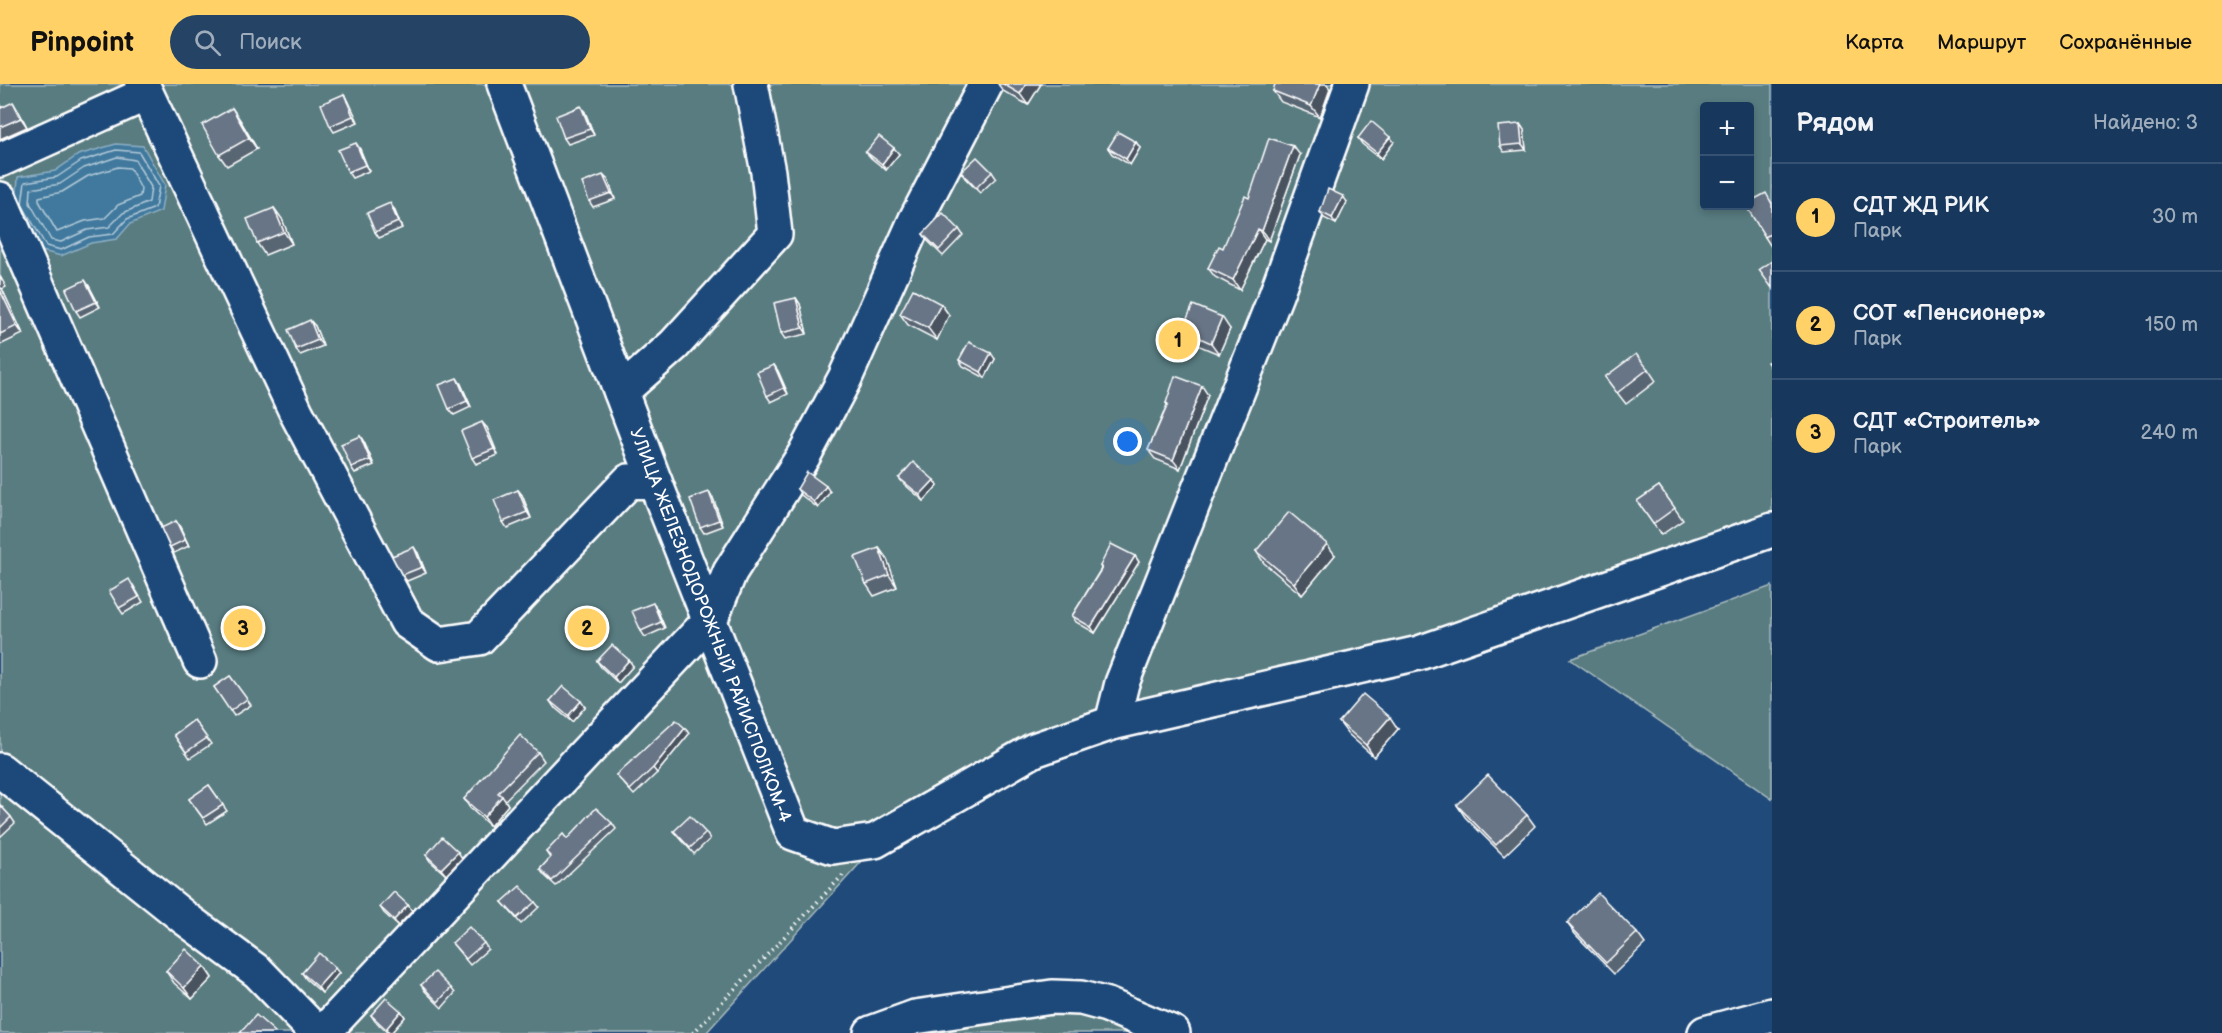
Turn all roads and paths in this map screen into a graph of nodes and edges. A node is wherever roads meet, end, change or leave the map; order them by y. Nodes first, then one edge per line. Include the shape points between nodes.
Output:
1 (504, 84) edge
2 (751, 84) edge
3 (986, 84) edge
4 (1352, 84) edge
5 (144, 89) edge
6 (0, 160) edge
7 (0, 199) edge
8 (621, 392) junction
9 (655, 482) junction
10 (1772, 530) edge
11 (705, 626) junction
12 (200, 661) dead end
13 (1112, 723) junction
14 (0, 770) edge
15 (875, 841) junction
16 (1772, 1016) edge
17 (317, 1033) edge
18 (323, 1033) edge
19 (693, 1033) edge
20 (871, 1033) edge
21 (1173, 1033) edge
22 (1705, 1033) edge

1 - 8 street, УЛИЦА ЖЕЛЕЗНОДОРОЖНЫЙ РАЙИСПОЛКОМ-4
2 - 8 street via 775,234 674,345
3 - 11 street via 915,219 845,378 804,455 730,572
4 - 13 street via 1276,294 1122,683
5 - 6 street
5 - 9 street via 297,414 407,622 439,644 479,638 629,481
7 - 12 street
8 - 9 street, УЛИЦА ЖЕЛЕЗНОДОРОЖНЫЙ РАЙИСПОЛКОМ-4
9 - 11 street, УЛИЦА ЖЕЛЕЗНОДОРОЖНЫЙ РАЙИСПОЛКОМ-4
10 - 13 street, УЛИЦА ЖЕЛЕЗНОДОРОЖНЫЙ РАЙИСПОЛКОМ-4 via 1419,652
11 - 15 street, УЛИЦА ЖЕЛЕЗНОДОРОЖНЫЙ РАЙИСПОЛКОМ-4 via 793,833 833,847
11 - 18 street
13 - 15 street, УЛИЦА ЖЕЛЕЗНОДОРОЖНЫЙ РАЙИСПОЛКОМ-4 via 1034,750
14 - 17 street via 258,972
15 - 19 path
16 - 22 street
20 - 21 street via 915,1017 1052,997 1081,998 1107,1005

